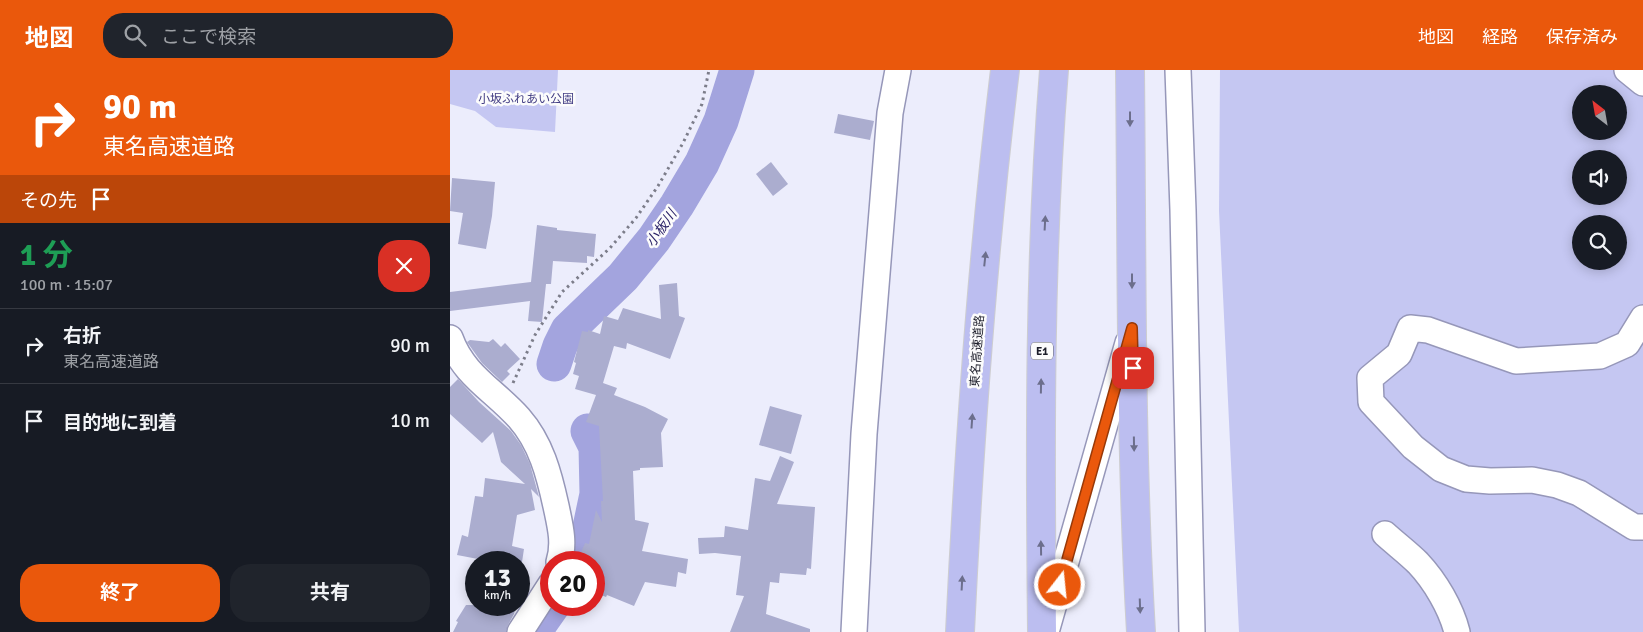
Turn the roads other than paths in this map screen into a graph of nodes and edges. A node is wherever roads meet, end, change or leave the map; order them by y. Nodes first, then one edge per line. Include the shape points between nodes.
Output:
1 (898, 70) edge
2 (1005, 70) edge
3 (1054, 70) edge
4 (1130, 70) edge
5 (1178, 70) edge
6 (1627, 70) edge
7 (1643, 83) edge
8 (1643, 318) edge
9 (1132, 328) junction
10 (450, 338) edge
11 (1643, 527) edge
12 (1385, 534) dead end
13 (560, 551) edge
14 (540, 601) edge
15 (520, 632) edge
16 (854, 632) edge
17 (960, 632) edge
18 (1042, 632) edge
19 (1046, 632) edge
20 (1141, 632) edge
21 (1192, 632) edge
22 (1457, 632) edge

1 - 16 street via 890,113 864,434
17 -> 2 highway, 東名高速道路 via 979,328
18 -> 3 highway, E1 via 1043,271
4 -> 9 highway
5 - 21 street
6 - 7 street
8 - 11 street via 1628,344 1600,356 1516,360 1428,330 1410,328 1399,354 1370,378 1371,402 1414,447 1441,469 1466,479 1532,480 1557,485 1579,493 1634,526
9 - 19 street
9 -> 20 highway
10 - 13 street via 456,353 473,374 520,419 534,438 548,470 562,537
12 - 22 street via 1419,564 1436,587
14 - 15 street

